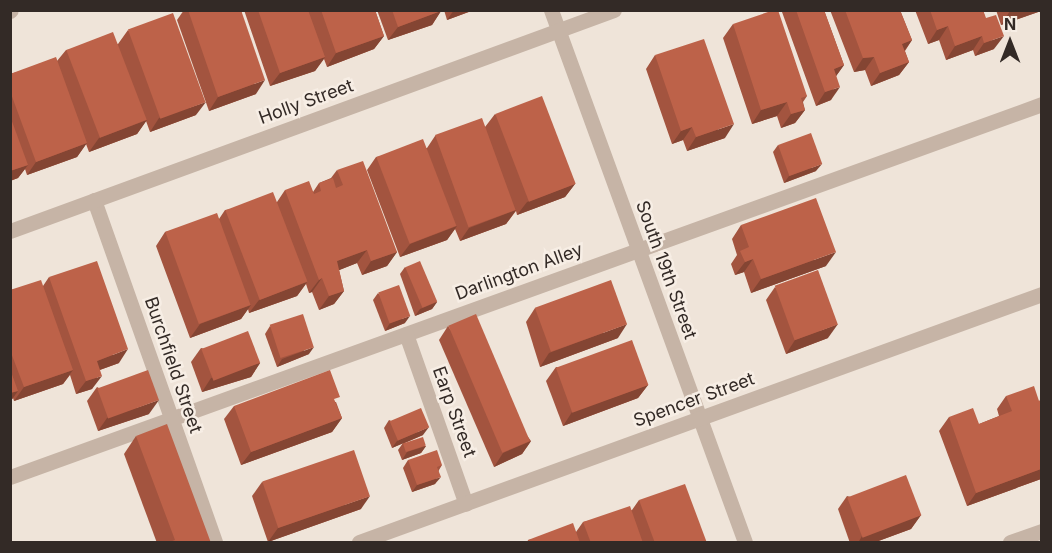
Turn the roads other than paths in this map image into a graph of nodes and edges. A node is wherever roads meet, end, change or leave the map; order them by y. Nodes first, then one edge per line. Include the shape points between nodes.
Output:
1 (551, 10) edge
2 (614, 10) edge
3 (558, 31) junction
4 (1041, 104) edge
5 (94, 200) junction
6 (10, 231) edge
7 (638, 250) junction
8 (1041, 294) edge
9 (406, 334) junction
10 (171, 419) junction
11 (700, 419) junction
12 (10, 477) edge
13 (466, 504) junction
14 (1041, 531) edge
15 (214, 543) edge
16 (359, 543) edge
17 (745, 543) edge
18 (1010, 543) edge

1 - 3 street, South 19th Street
2 - 3 street, Holly Street
3 - 5 street, Holly Street
3 - 7 street, South 19th Street
4 - 7 street, Darlington Alley
5 - 6 street, Holly Street
5 - 10 street, Burchfield Street
7 - 9 street, Darlington Alley
7 - 11 street, South 19th Street
8 - 11 street, Spencer Street
9 - 10 street, Darlington Alley
9 - 13 street, Earp Street
10 - 12 street, Darlington Alley
10 - 15 street, Burchfield Street
11 - 13 street, Spencer Street
11 - 17 street, South 19th Street
13 - 16 street, Spencer Street
14 - 18 street

